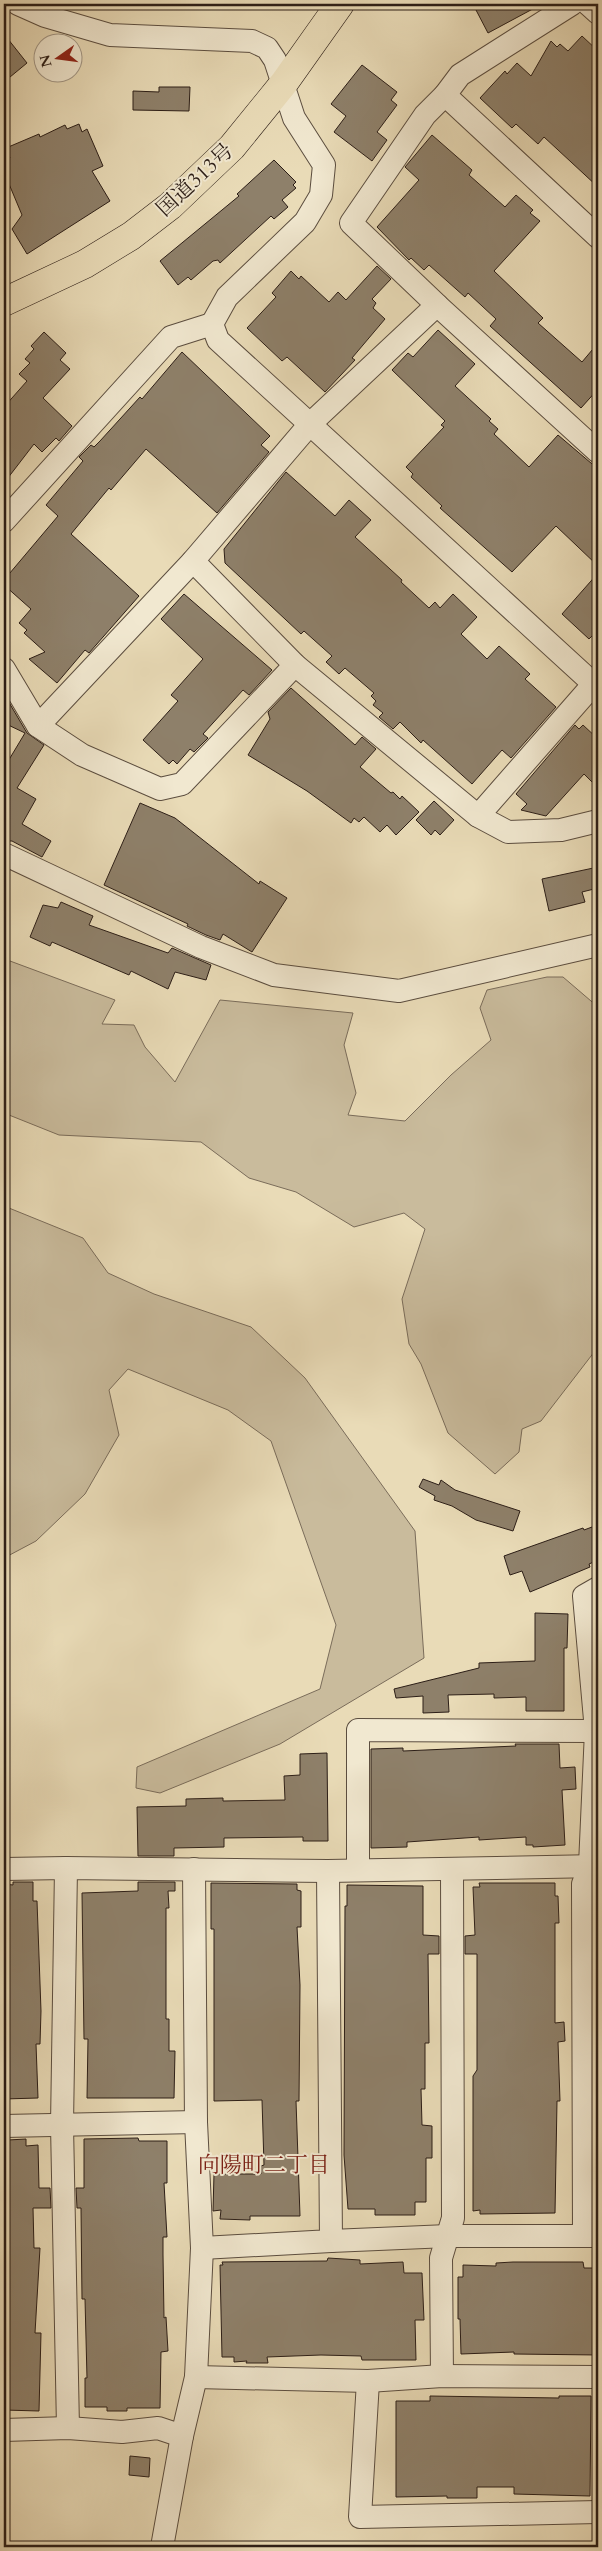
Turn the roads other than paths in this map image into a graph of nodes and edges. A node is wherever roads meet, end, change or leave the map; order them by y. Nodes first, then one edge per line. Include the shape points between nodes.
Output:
1 (18, 4) edge
2 (340, 4) edge
3 (572, 4) edge
4 (588, 4) edge
5 (598, 13) edge
6 (284, 83) junction
7 (445, 95) junction
8 (598, 238) edge
9 (4, 302) edge
10 (436, 305) junction
11 (212, 324) junction
12 (310, 424) junction
13 (598, 452) edge
14 (4, 520) edge
15 (193, 561) junction
16 (295, 665) junction
17 (4, 669) edge
18 (597, 683) edge
19 (38, 726) junction
20 (478, 816) junction
21 (598, 820) edge
22 (4, 854) edge
23 (598, 945) edge
24 (598, 1588) edge
25 (596, 1731) junction
26 (594, 1865) edge
27 (66, 1868) junction
28 (194, 1869) junction
29 (358, 1869) junction
30 (4, 1870) edge
31 (452, 1870) junction
32 (328, 1871) junction
33 (196, 2122) junction
34 (62, 2125) junction
35 (4, 2126) edge
36 (448, 2236) junction
37 (591, 2236) edge
38 (331, 2241) junction
39 (202, 2248) junction
40 (442, 2376) junction
41 (196, 2377) junction
42 (598, 2377) edge
43 (368, 2381) junction
44 (68, 2428) junction
45 (4, 2430) edge
46 (182, 2436) junction
47 (598, 2512) edge
48 (162, 2547) edge

1 - 6 street via 45,16 110,35 252,40 267,48
2 - 6 highway, 国道313号
3 - 7 street via 460,75
4 - 5 street
6 - 9 highway, 国道313号 via 232,147 170,206 131,236 85,264
6 - 11 street via 294,118 324,164 321,195 305,222 227,296
7 - 8 street
7 - 10 street via 426,115 351,223
10 - 12 street
10 - 13 street
11 - 12 street via 218,340
11 - 14 street via 171,337
12 - 15 street
12 - 18 street
15 - 16 street
15 - 19 street
16 - 19 street via 182,784 160,789 82,755
16 - 20 street
17 - 19 street
18 - 20 street
20 - 21 street via 508,832 561,830
22 - 23 street via 201,947 274,975 399,991
24 - 25 street via 584,1596
25 - 26 street
25 - 29 street via 358,1730
26 - 31 street
26 - 37 street via 583,1884
27 - 28 street
27 - 30 street
27 - 34 street
28 - 32 street
28 - 33 street
29 - 31 street
29 - 32 street
31 - 36 street via 453,2218
32 - 38 street
33 - 34 street
33 - 39 street
34 - 35 street
34 - 44 street
36 - 37 street
36 - 38 street
36 - 40 street via 441,2258
38 - 39 street
39 - 41 street
40 - 42 street
40 - 43 street
41 - 43 street
41 - 46 street
43 - 47 street via 360,2517
44 - 45 street
44 - 46 street via 122,2432 158,2428
46 - 48 street

